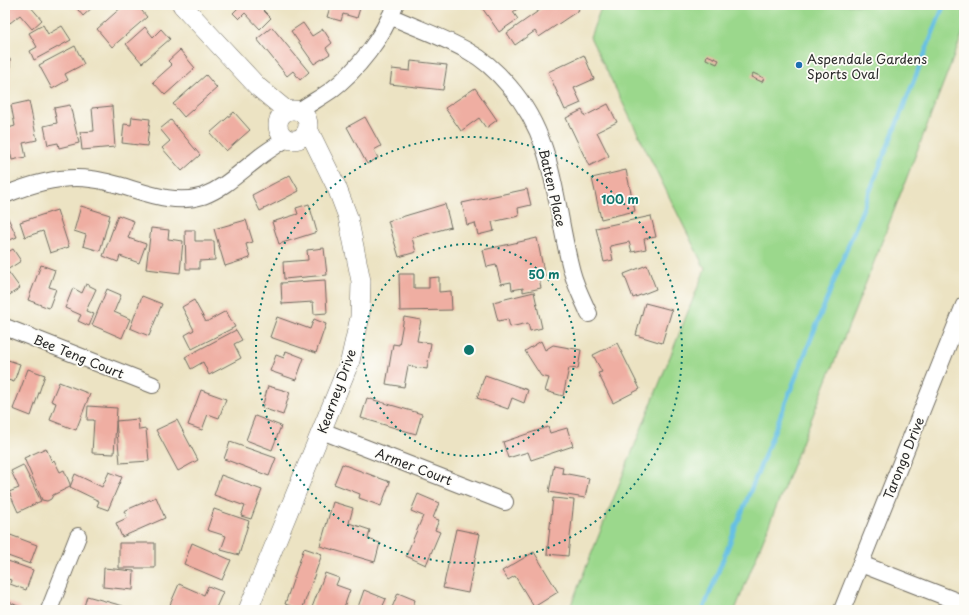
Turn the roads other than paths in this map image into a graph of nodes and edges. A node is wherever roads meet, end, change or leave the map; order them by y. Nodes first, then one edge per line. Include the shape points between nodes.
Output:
1 (182, 5) edge
2 (393, 11) edge
3 (293, 125) junction
4 (5, 195) edge
5 (964, 305) edge
6 (589, 314) dead end
7 (5, 327) edge
8 (152, 385) dead end
9 (322, 431) junction
10 (505, 502) dead end
11 (78, 536) dead end
12 (861, 564) junction
13 (964, 604) edge
14 (49, 610) edge
15 (248, 610) edge
16 (842, 610) edge

1 - 3 street, Kearney Drive
2 - 3 street via 368,53 347,77
2 - 6 street, Batten Place via 469,51 499,74 522,101 540,134 551,168 572,272
3 - 4 street via 232,180 203,196 188,199 154,196 121,184 90,178 44,182
3 - 9 street, Kearney Drive via 325,166 337,188 348,217 361,281 360,317 350,361
5 - 12 street, Tarongo Drive
7 - 8 street, Bee Teng Court
9 - 10 street, Armer Court
9 - 15 street, Kearney Drive
11 - 14 street
12 - 13 street
12 - 16 street, Tarongo Drive

